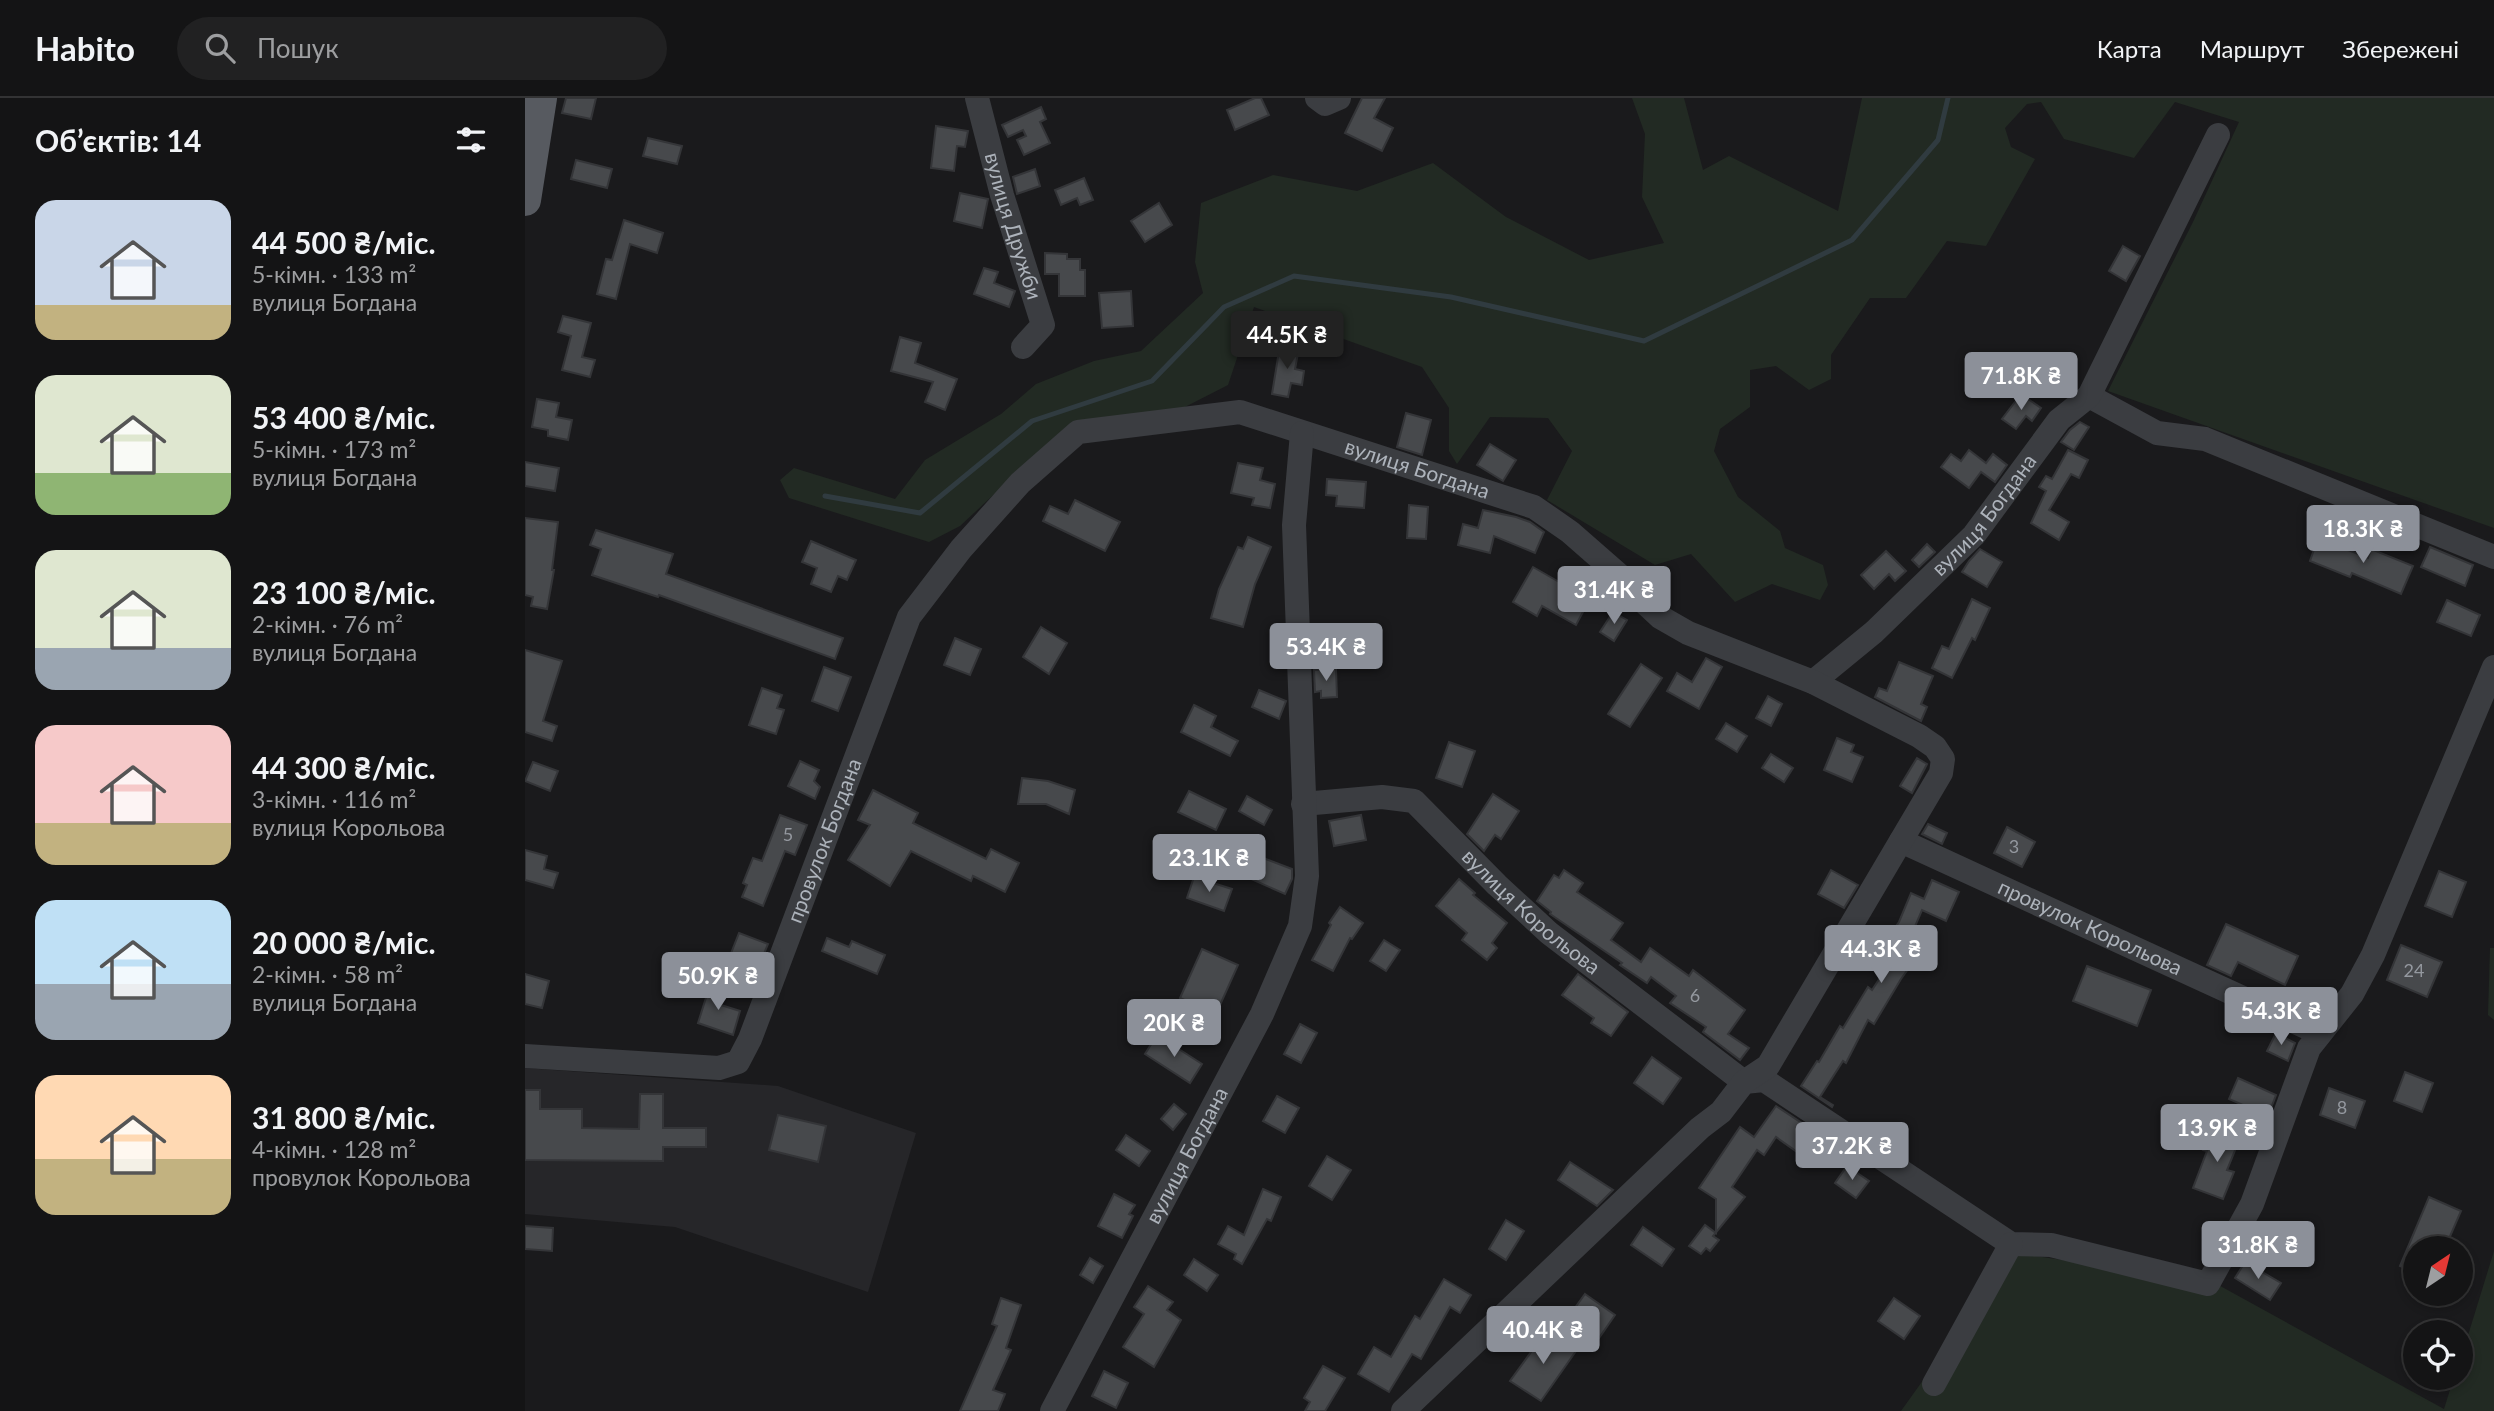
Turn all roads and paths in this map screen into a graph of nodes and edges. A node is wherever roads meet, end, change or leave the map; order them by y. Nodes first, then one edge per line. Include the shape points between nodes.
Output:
1 (541, 98) edge
2 (977, 98) edge
3 (1317, 98) edge
4 (1339, 98) edge
5 (2218, 135) dead end
6 (525, 200) edge
7 (1023, 347) dead end
8 (2089, 396) junction
9 (1302, 433) junction
10 (2494, 557) edge
11 (909, 617) joint
12 (2494, 667) edge
13 (1813, 682) junction
14 (1303, 804) junction
15 (1901, 841) junction
16 (2319, 1033) junction
17 (525, 1056) edge
18 (1744, 1082) junction
19 (2011, 1244) junction
20 (1934, 1384) dead end
21 (1052, 1411) edge
22 (1403, 1411) edge

1 - 6 main road
2 - 7 street, вулиця Дружби via 1043,326
3 - 4 street via 1325,104
5 - 8 street, вулиця Богдана
8 - 10 street via 2157,433 2205,439
8 - 13 street, вулиця Богдана via 2059,420 1974,535 1874,632
9 - 11 street, вулиця Богдана via 1240,412 1078,432 1020,482
9 - 13 street, вулиця Богдана via 1534,507 1634,587 1660,618
9 - 14 street, вулиця Богдана via 1294,525
11 - 17 street, провулок Богдана via 738,1062 719,1068
12 - 16 street via 2373,955 2352,994
13 - 15 street, вулиця Богдана via 1919,737 1943,759 1941,773
14 - 18 street, вулиця Корольова via 1382,797 1414,801 1549,933
14 - 21 street, вулиця Богдана via 1307,876 1300,926 1257,1025
15 - 16 street, провулок Корольова
15 - 18 street via 1768,1066
16 - 19 street via 2309,1048 2252,1204 2208,1284 2051,1245
18 - 19 street via 1764,1080
18 - 22 street via 1721,1112
19 - 20 street

